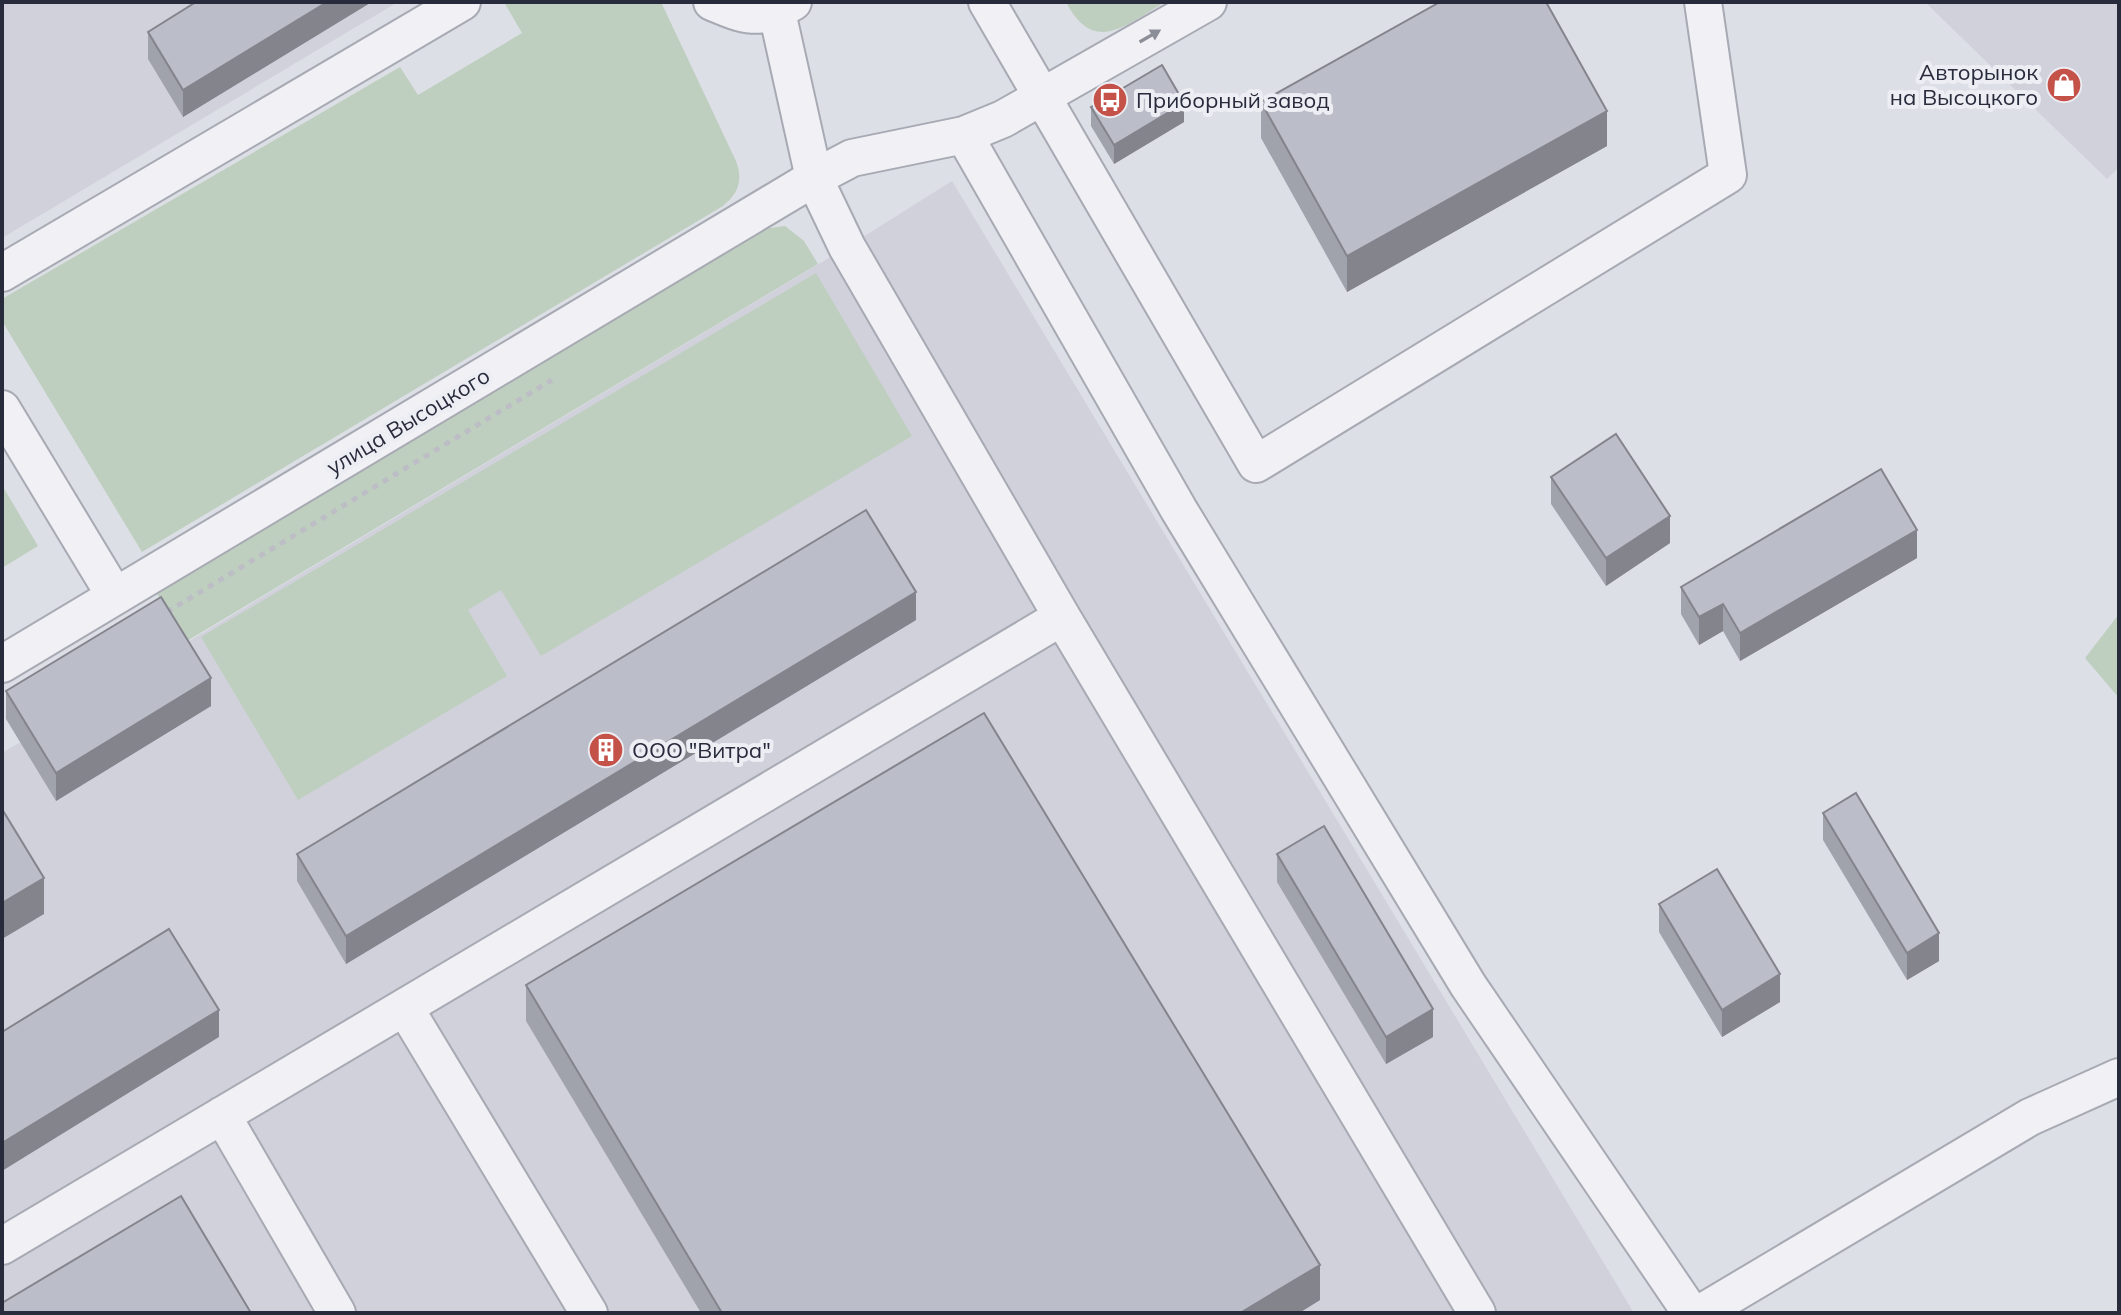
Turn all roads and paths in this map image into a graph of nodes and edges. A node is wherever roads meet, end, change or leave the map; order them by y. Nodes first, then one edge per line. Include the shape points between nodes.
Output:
1 (462, 2) edge
2 (712, 2) edge
3 (987, 2) edge
4 (1208, 2) edge
5 (1703, 2) edge
6 (785, 7) edge
7 (1042, 97) junction
8 (964, 135) junction
9 (814, 178) junction
10 (2, 273) edge
11 (2, 409) edge
12 (115, 596) junction
13 (1062, 617) junction
14 (2, 663) edge
15 (405, 1008) junction
16 (2119, 1077) edge
17 (222, 1115) junction
18 (2, 1246) edge
19 (337, 1313) edge
20 (589, 1313) edge
21 (1477, 1313) edge
22 (1691, 1313) edge
23 (1701, 1313) edge

1 - 10 street
2 - 6 street via 744,16
3 - 7 street
7 -> 4 street
5 - 7 street via 1728,175 1256,464
6 - 9 street
7 - 8 street, улица Высоцкого
8 - 9 street, улица Высоцкого via 852,158
8 - 22 street via 1179,510 1468,985
9 - 12 street, улица Высоцкого
9 - 13 street via 847,247
11 - 12 street
12 - 14 street, улица Высоцкого
13 - 15 street
13 - 21 street
15 - 17 street
15 - 20 street
16 - 23 street via 2030,1117
17 - 18 street
17 - 19 street

